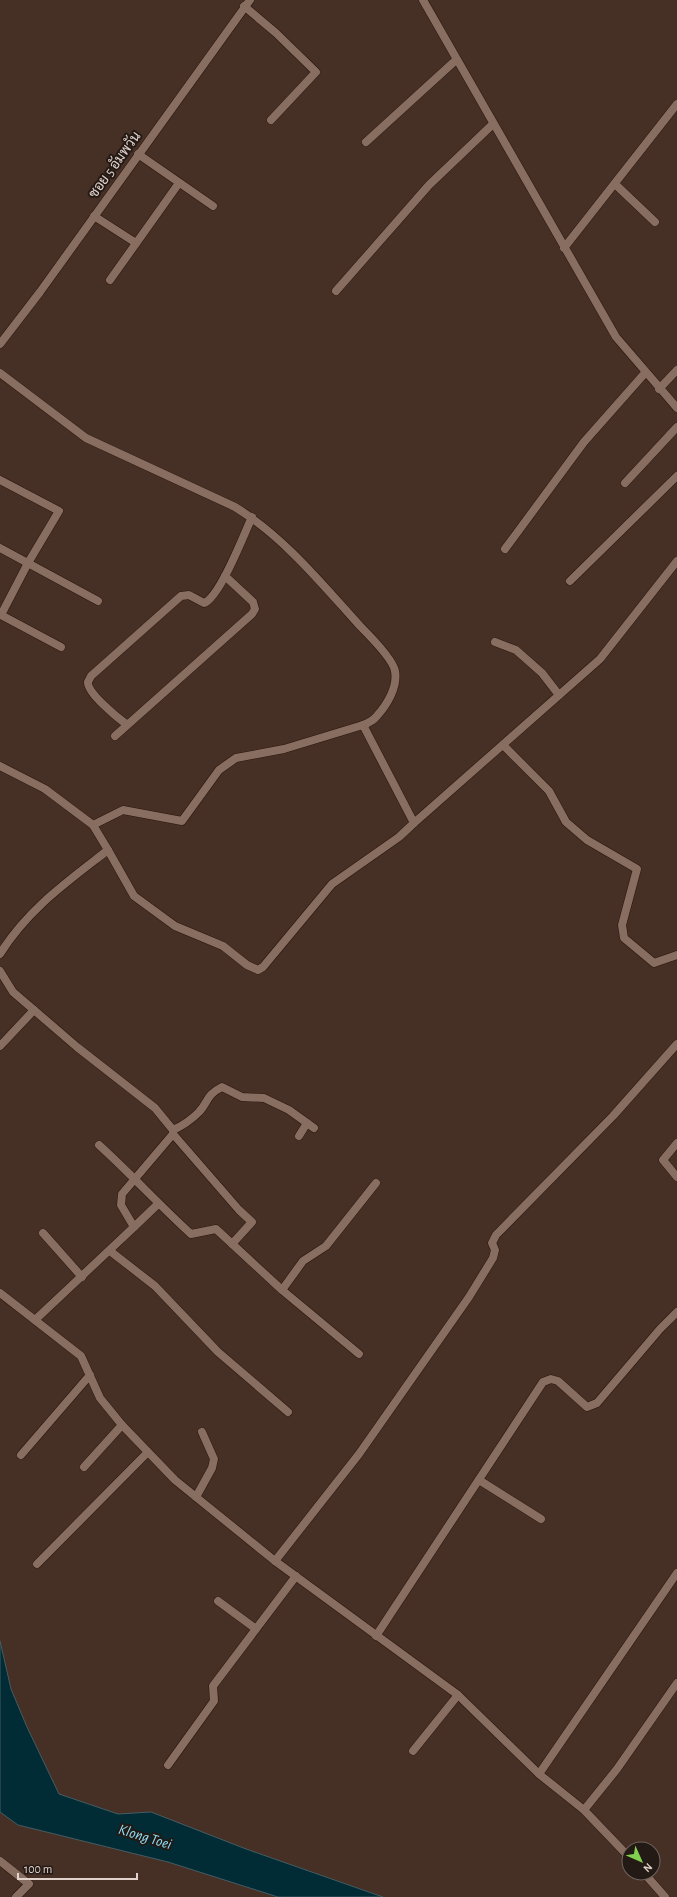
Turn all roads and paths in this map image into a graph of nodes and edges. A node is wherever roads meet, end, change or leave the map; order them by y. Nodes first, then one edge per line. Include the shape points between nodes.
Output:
1 (250, 0) edge
2 (423, 0) edge
3 (244, 6) junction
4 (456, 60) junction
5 (677, 104) edge
6 (271, 120) dead end
7 (493, 124) junction
8 (366, 142) dead end
9 (138, 154) junction
10 (179, 183) junction
11 (615, 184) junction
12 (213, 206) dead end
13 (94, 216) junction
14 (655, 222) dead end
15 (136, 243) junction
16 (564, 248) junction
17 (110, 280) dead end
18 (336, 291) dead end
19 (0, 344) edge
20 (677, 370) edge
21 (0, 373) edge
22 (645, 374) junction
23 (659, 389) junction
24 (677, 408) edge
25 (677, 426) edge
26 (677, 476) edge
27 (0, 480) edge
28 (624, 482) dead end
29 (252, 517) junction
30 (0, 548) edge
31 (505, 549) dead end
32 (677, 561) edge
33 (28, 563) junction
34 (225, 576) junction
35 (570, 581) dead end
36 (98, 601) dead end
37 (495, 642) dead end
38 (61, 647) dead end
39 (559, 695) junction
40 (126, 724) junction
41 (363, 725) junction
42 (115, 736) dead end
43 (504, 746) junction
44 (0, 766) edge
45 (414, 822) junction
46 (93, 825) junction
47 (108, 850) junction
48 (0, 954) edge
49 (677, 955) edge
50 (0, 971) edge
51 (34, 1010) junction
52 (677, 1044) edge
53 (0, 1046) edge
54 (173, 1132) junction
55 (298, 1136) dead end
56 (677, 1143) edge
57 (99, 1145) dead end
58 (135, 1177) junction
59 (677, 1177) edge
60 (376, 1183) dead end
61 (158, 1204) junction
62 (134, 1227) junction
63 (42, 1234) dead end
64 (232, 1244) junction
65 (110, 1251) junction
66 (82, 1277) junction
67 (282, 1290) junction
68 (0, 1293) edge
69 (677, 1312) edge
70 (36, 1320) junction
71 (359, 1354) dead end
72 (90, 1375) junction
73 (288, 1412) dead end
74 (122, 1425) junction
75 (202, 1432) dead end
76 (148, 1452) junction
77 (21, 1455) dead end
78 (84, 1467) dead end
79 (479, 1480) junction
80 (196, 1497) junction
81 (541, 1519) dead end
82 (275, 1561) junction
83 (37, 1564) dead end
84 (677, 1572) edge
85 (296, 1576) junction
86 (218, 1601) dead end
87 (256, 1630) junction
88 (376, 1636) junction
89 (677, 1683) edge
90 (458, 1695) junction
91 (413, 1751) dead end
92 (168, 1765) dead end
93 (539, 1774) junction
94 (584, 1810) junction
95 (621, 1849) edge
96 (0, 1861) edge
97 (651, 1881) edge
98 (16, 1897) edge
99 (665, 1897) edge

1 - 3 street, ซอย 5 อัมพวัน
2 - 4 street
3 - 6 street via 276,32 316,72
3 - 9 street, ซอย 5 อัมพวัน
4 - 7 street
4 - 8 street
5 - 11 street
7 - 16 street
7 - 18 street via 429,185
9 - 10 street
9 - 13 street, ซอย 5 อัมพวัน
10 - 12 street
10 - 15 street
11 - 14 street
11 - 16 street
13 - 15 street
13 - 19 street, ซอย 5 อัมพวัน
15 - 17 street
16 - 22 street via 616,337
20 - 23 street
21 - 29 street via 86,438
22 - 23 street
22 - 31 street via 584,442
23 - 24 street
25 - 28 street
26 - 35 street
27 - 33 street via 59,511
29 - 34 street
29 - 41 street via 320,582 381,648 395,670 396,684 392,693 376,718
30 - 33 street
32 - 39 street via 600,659
33 - 36 street
33 - 38 street via 1,615
34 - 40 street via 252,602 255,609 252,614
34 - 40 street via 210,601 204,603 189,595 181,596 91,676 89,688
37 - 39 street via 516,650 542,673
39 - 43 street
40 - 42 street
41 - 45 street
41 - 46 street via 284,749 236,758 219,770 182,821 122,810
43 - 45 street
43 - 49 street via 549,792 566,822 587,840 637,869 622,925 624,938 654,963
44 - 46 street via 44,789
45 - 47 street via 399,837 332,884 258,970 247,965 223,946 175,926 134,896
46 - 47 street
47 - 48 street via 44,900 12,934
50 - 51 street via 13,992
51 - 53 street
51 - 54 street via 155,1108
52 - 82 street via 613,1116 496,1235 492,1242 495,1250 493,1258 469,1297 359,1454
54 - 55 street via 199,1112 211,1093 222,1087 242,1097 264,1098 290,1110 311,1125
54 - 58 street
54 - 64 street via 252,1222
56 - 59 street via 663,1160
57 - 58 street
58 - 61 street
58 - 62 street via 122,1194 121,1205
60 - 67 street via 326,1246 303,1261
61 - 62 street
61 - 64 street via 191,1234 216,1229
62 - 65 street
63 - 66 street
64 - 67 street
65 - 66 street
65 - 73 street via 155,1286 218,1352
66 - 70 street
67 - 71 street
68 - 70 street
69 - 79 street via 598,1403 587,1407 558,1381 550,1379 543,1382
70 - 72 street via 81,1356
72 - 74 street via 100,1398
72 - 77 street
74 - 76 street
74 - 78 street
75 - 80 street via 214,1459 212,1468
76 - 80 street
76 - 83 street
79 - 81 street
79 - 88 street
80 - 82 street
82 - 85 street
84 - 93 street
85 - 87 street
85 - 88 street
86 - 87 street
87 - 92 street via 213,1686 214,1701
88 - 90 street
89 - 94 street
90 - 91 street
90 - 93 street
93 - 94 street
94 - 95 street
96 - 98 street via 29,1884
97 - 99 street

